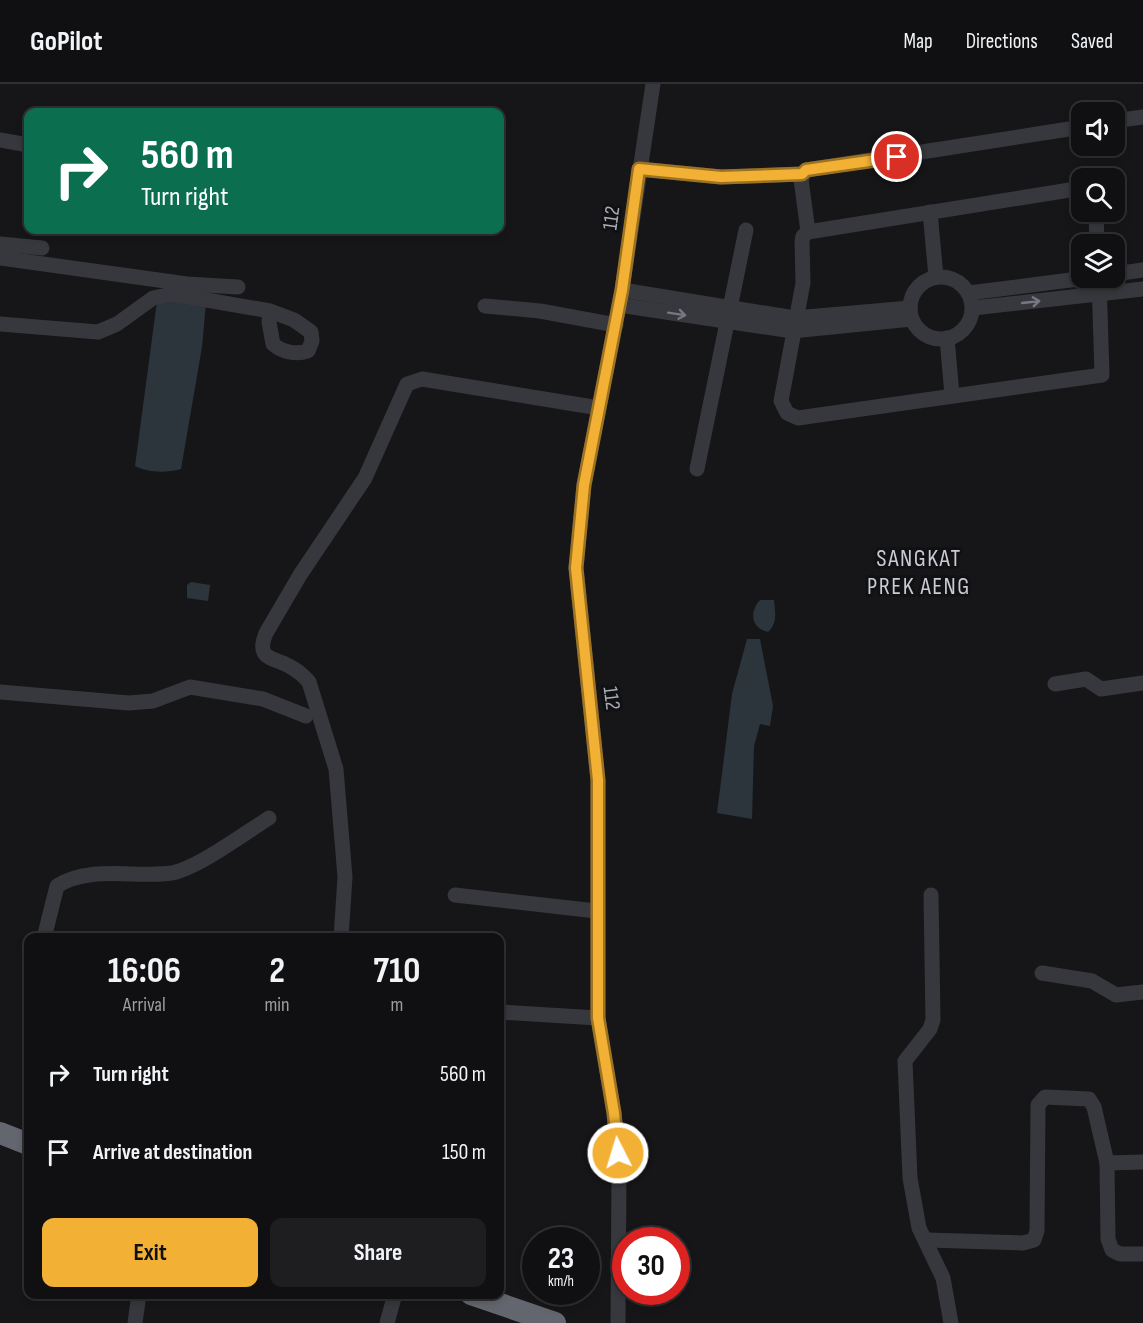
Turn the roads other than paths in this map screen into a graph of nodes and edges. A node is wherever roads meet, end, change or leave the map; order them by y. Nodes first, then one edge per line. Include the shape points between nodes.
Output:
1 (652, 84) edge
2 (1143, 117) edge
3 (1125, 120) edge
4 (1071, 129) edge
5 (0, 140) edge
6 (24, 144) edge
7 (639, 169) junction
8 (802, 174) junction
9 (1071, 190) edge
10 (930, 212) junction
11 (746, 230) dead end
12 (808, 232) junction
13 (0, 243) edge
14 (42, 248) dead end
15 (0, 258) edge
16 (1143, 270) edge
17 (1125, 272) edge
18 (936, 277) junction
19 (1071, 281) edge
20 (238, 287) dead end
21 (1100, 288) edge
22 (1143, 289) edge
23 (1100, 294) junction
24 (621, 298) junction
25 (971, 301) junction
26 (485, 306) dead end
27 (270, 311) dead end
28 (911, 314) junction
29 (729, 315) junction
30 (0, 324) edge
31 (793, 324) junction
32 (616, 325) junction
33 (947, 338) junction
34 (952, 395) junction
35 (599, 408) junction
36 (697, 469) dead end
37 (1143, 683) edge
38 (1054, 684) dead end
39 (0, 692) edge
40 (306, 716) dead end
41 (269, 818) dead end
42 (455, 895) dead end
43 (931, 895) dead end
44 (596, 911) junction
45 (45, 933) edge
46 (341, 933) edge
47 (1042, 973) dead end
48 (1143, 992) edge
49 (504, 1012) edge
50 (598, 1018) junction
51 (0, 1133) edge
52 (24, 1142) edge
53 (1143, 1162) edge
54 (1107, 1163) junction
55 (927, 1240) junction
56 (1143, 1254) edge
57 (138, 1299) edge
58 (394, 1299) edge
59 (486, 1299) edge
60 (135, 1323) edge
61 (387, 1323) edge
62 (555, 1323) edge
63 (618, 1323) edge
64 (951, 1323) edge

1 - 7 street, 112
2 - 3 street
4 - 8 street via 806,170
5 - 6 street
7 - 8 street via 721,177
7 - 24 street, 112
8 - 12 street
9 - 10 street
10 - 12 street
10 - 18 street
11 - 29 street
12 - 31 street via 802,242 802,283
13 - 14 street
15 - 20 street via 187,284
16 - 17 street
18 - 25 street via 954,279
18 - 28 street via 927,279 914,291
19 - 25 street
21 - 23 street
22 - 23 street
25 -> 23 street
23 - 34 street via 1102,375
24 - 29 street
24 - 32 street, 112
25 - 33 street via 965,328
26 - 32 street
27 - 30 street via 172,294 153,298 113,327 98,332
28 - 31 street
28 - 33 street via 926,335
29 - 31 street
29 - 36 street
31 - 34 street via 781,401 787,413 798,418
32 - 35 street, 112
33 - 34 street
35 - 44 street, 112 via 584,485 576,568 598,780
35 - 46 street via 422,380 407,384 365,478 266,633 262,642 264,654 272,661 287,664 309,682 336,769 345,877
37 - 38 street via 1101,688 1082,679
39 - 40 street via 129,704 153,701 190,687 263,699
41 - 45 street via 174,873 66,880 57,886
42 - 44 street
43 - 55 street via 933,1020 905,1061 909,1178 920,1228
44 - 50 street, 112
47 - 48 street via 1092,981 1116,995
49 - 50 street
50 - 63 street, 112 via 614,1113 619,1172
51 - 52 highway
53 - 54 street
54 - 55 street via 1089,1099 1045,1097 1037,1110 1034,1240
54 - 56 street via 1108,1239 1112,1250
55 - 64 street via 943,1278
57 - 60 street
58 - 61 street
59 - 62 highway

